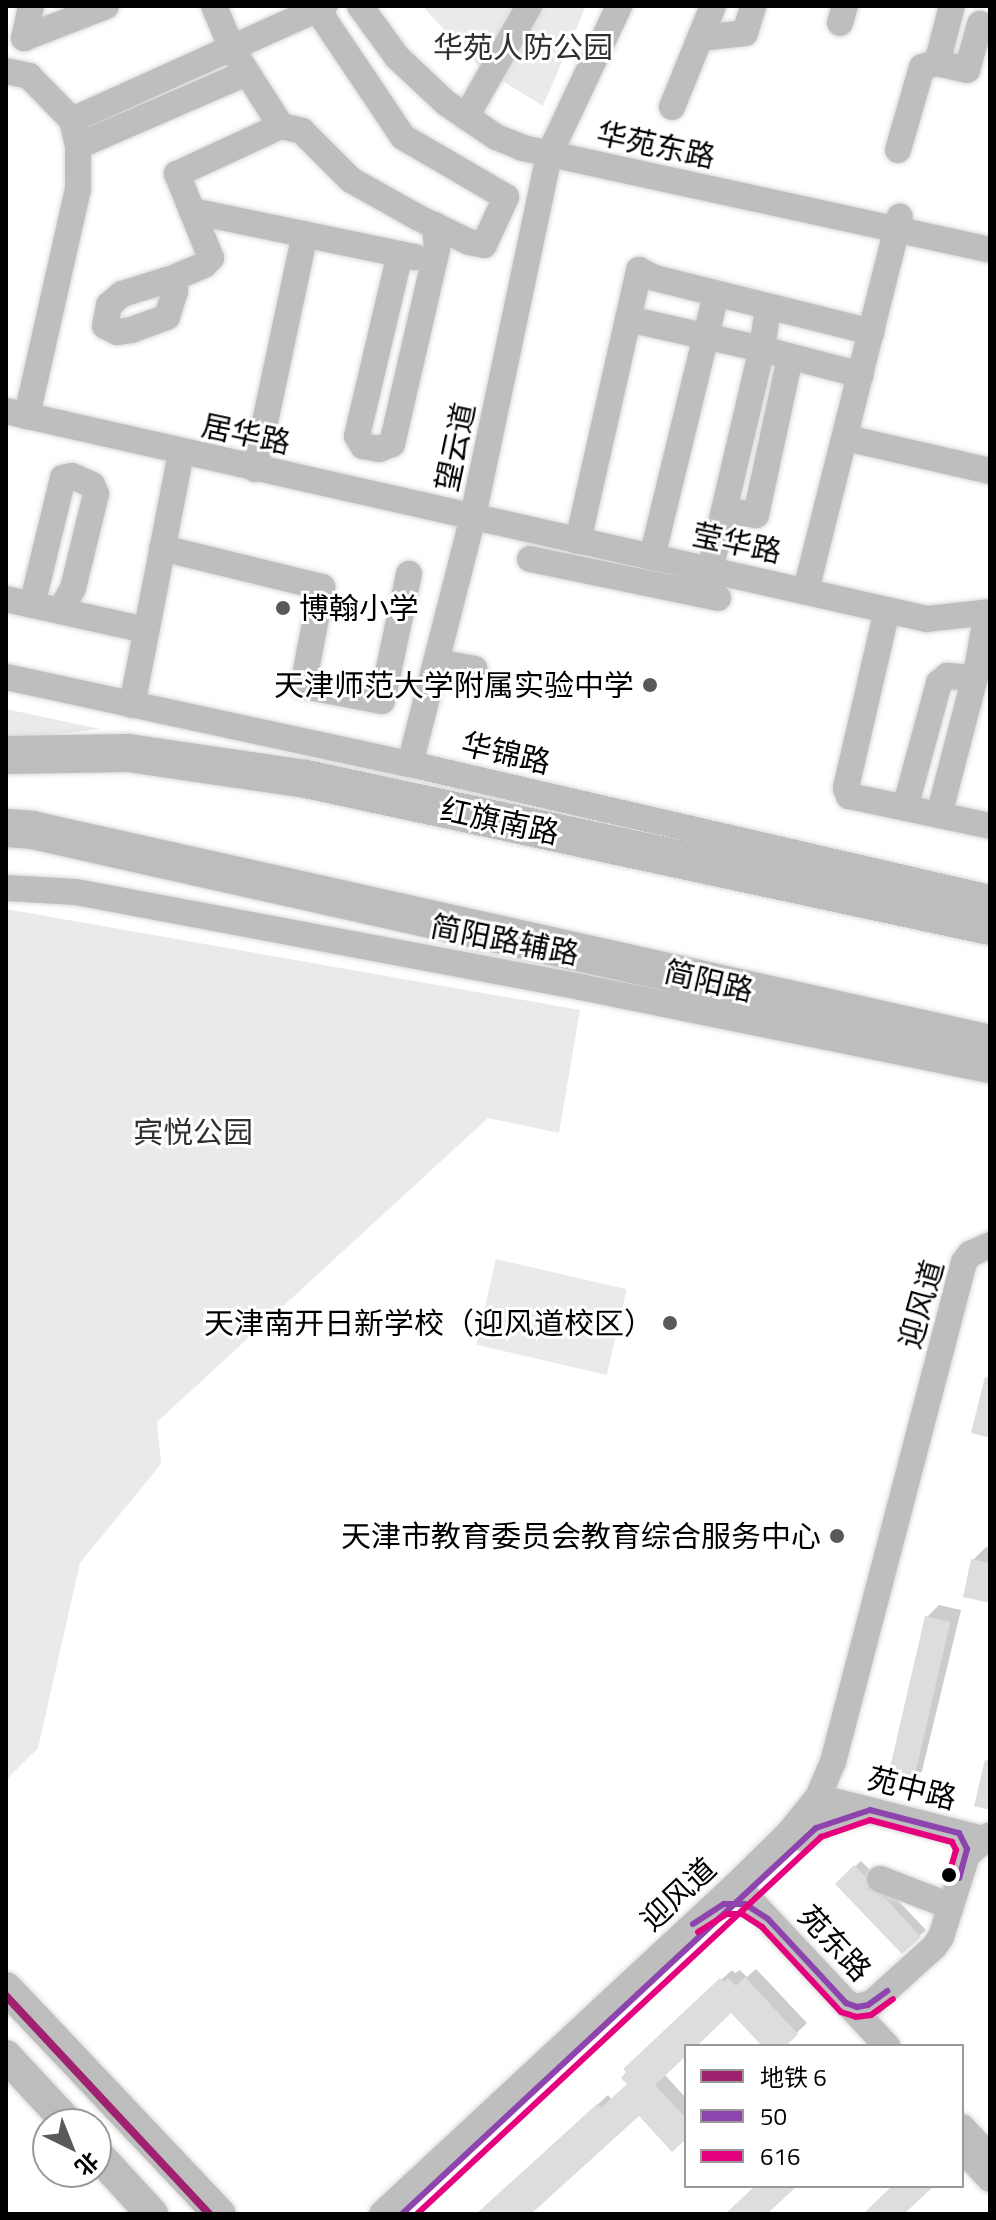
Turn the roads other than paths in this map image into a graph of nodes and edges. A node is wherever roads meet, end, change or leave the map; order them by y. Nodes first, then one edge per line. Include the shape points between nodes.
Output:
1 (31, 6) edge
2 (106, 6) edge
3 (214, 6) edge
4 (360, 6) edge
5 (381, 6) edge
6 (529, 6) edge
7 (619, 6) edge
8 (713, 6) edge
9 (753, 6) edge
10 (318, 7) edge
11 (951, 11) edge
12 (985, 25) edge
13 (700, 38) junction
14 (232, 49) junction
15 (937, 63) junction
16 (6, 71) edge
17 (247, 73) junction
18 (672, 107) dead end
19 (470, 111) junction
20 (72, 120) junction
21 (281, 126) junction
22 (78, 146) junction
23 (551, 148) junction
24 (898, 150) dead end
25 (192, 211) junction
26 (899, 223) junction
27 (435, 225) junction
28 (305, 234) junction
29 (990, 237) edge
30 (990, 250) edge
31 (400, 254) junction
32 (434, 261) junction
33 (164, 281) dead end
34 (716, 294) junction
35 (768, 308) junction
36 (628, 319) junction
37 (871, 332) junction
38 (706, 336) junction
39 (762, 349) junction
40 (790, 358) junction
41 (861, 375) junction
42 (16, 414) edge
43 (846, 438) junction
44 (181, 452) junction
45 (255, 469) junction
46 (990, 471) edge
47 (725, 511) junction
48 (473, 516) junction
49 (568, 539) junction
50 (162, 548) junction
51 (652, 557) junction
52 (710, 570) junction
53 (409, 574) dead end
54 (806, 590) junction
55 (718, 598) dead end
56 (6, 599) edge
57 (32, 605) junction
58 (887, 610) junction
59 (60, 611) junction
60 (988, 612) edge
61 (399, 624) junction
62 (146, 630) junction
63 (444, 631) junction
64 (436, 662) junction
65 (474, 669) dead end
66 (981, 673) edge
67 (6, 677) edge
68 (132, 705) junction
69 (6, 755) edge
70 (410, 764) junction
71 (905, 808) junction
72 (939, 815) junction
73 (990, 826) edge
74 (6, 828) edge
75 (6, 847) edge
76 (113, 850) junction
77 (6, 888) edge
78 (990, 898) edge
79 (990, 926) edge
80 (990, 1044) edge
81 (990, 1070) edge
82 (987, 1246) edge
83 (827, 1794) junction
84 (870, 1810) junction
85 (802, 1838) junction
86 (980, 1839) edge
87 (880, 1879) dead end
88 (735, 1897) junction
89 (950, 1906) junction
90 (6, 1977) edge
91 (6, 1988) edge
92 (846, 2003) junction
93 (40, 2024) junction
94 (864, 2044) edge
95 (885, 2044) edge
96 (6, 2056) edge
97 (54, 2108) edge
98 (964, 2129) edge
99 (964, 2151) edge
100 (990, 2157) edge
101 (112, 2170) edge
102 (990, 2179) edge
103 (152, 2214) edge
104 (220, 2214) edge
105 (382, 2214) edge
106 (402, 2214) edge

1 - 2 street via 24,38
3 - 14 street
4 - 19 street, 华苑东路 via 397,57 446,103
5 - 19 street, 华苑东路
6 - 19 street
7 - 23 street, 望云道
8 - 13 street
9 - 13 street via 745,33
10 - 14 street
10 - 27 street via 403,137 506,197 484,245
11 - 12 street
11 - 15 street
12 - 15 street via 967,70
13 - 18 street
14 - 17 street
14 - 20 street
15 - 24 street via 922,67
16 - 20 street via 29,76
17 - 21 street
17 - 22 street
19 - 23 street, 华苑东路
20 - 22 street
21 - 25 street via 177,174
21 - 27 street via 302,131 351,180
22 - 42 street via 78,189
23 - 26 street, 华苑东路
23 - 48 street, 望云道
25 - 28 street
25 - 33 street via 211,258
26 - 29 street, 华苑东路
26 - 30 street, 华苑东路
26 - 37 street
27 - 32 street
28 - 31 street
28 - 45 street
31 - 32 street
31 - 32 street via 357,436 363,446 379,449 392,444
34 - 35 street
34 - 36 street via 639,270
34 - 38 street
35 - 37 street
35 - 39 street
36 - 38 street
36 - 49 street
37 - 41 street
38 - 39 street
38 - 51 street
39 - 40 street
39 - 47 street
40 - 41 street
40 - 47 street via 756,515
41 - 43 street
42 - 44 street, 居华路
43 - 46 street
43 - 54 street
44 - 45 street, 居华路
44 - 50 street
45 - 48 street, 居华路
47 - 52 street
48 - 49 street, 莹华路
48 - 63 street, 望云道
49 - 51 street, 莹华路
49 - 55 street via 541,561
50 - 61 street via 322,587 303,686 382,701
50 - 62 street
51 - 52 street, 莹华路
52 - 54 street, 莹华路
53 - 61 street
54 - 58 street, 莹华路
56 - 57 street
57 - 59 street
57 - 59 street via 63,478 72,476 92,485 96,494 73,588
58 - 60 street, 莹华路 via 927,619
58 - 71 street via 846,788 849,796
59 - 62 street
60 - 66 street
61 - 63 street
62 - 68 street
63 - 64 street, 望云道
64 - 65 street
64 - 70 street, 望云道
66 - 71 street via 947,676 939,683
66 - 72 street
67 - 68 street, 华锦路
68 - 70 street, 华锦路
69 - 79 highway, 红旗南路 via 128,753 306,779
70 - 78 street, 华锦路
71 - 72 street
72 - 73 street
74 - 76 highway
75 - 76 main road
76 - 80 highway, 简阳路
77 - 81 street, 简阳路辅路 via 76,892
82 - 83 street, 迎风道 via 975,1262
83 - 84 street, 苑中路
83 - 85 street, 迎风道
83 - 86 street, 苑中路
83 - 88 street, 迎风道
84 - 85 street via 827,1821
84 - 86 street, 苑中路
85 - 88 street, 迎风道
86 - 89 street
87 - 89 street
88 - 92 street, 苑东路 via 768,1919
88 - 94 street, 苑东路
88 - 105 street, 迎风道 via 693,1924
88 - 106 street, 迎风道
89 - 92 street via 941,1937 926,1956 872,2003
90 - 93 main road
91 - 93 main road
92 - 95 street, 苑东路
93 - 104 main road
96 - 97 main road
98 - 100 street
99 - 102 street
101 - 103 main road

